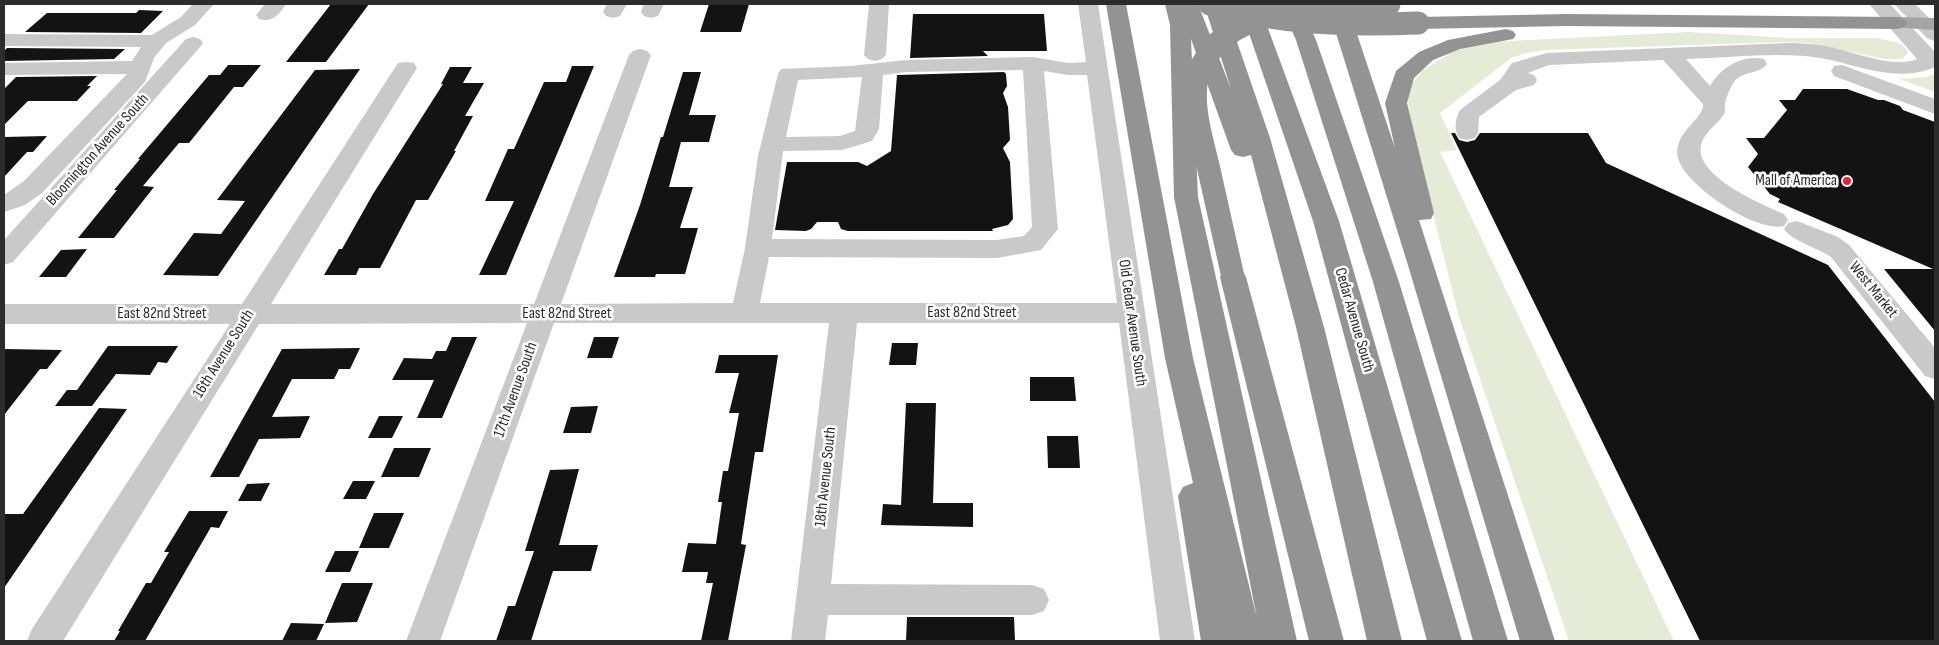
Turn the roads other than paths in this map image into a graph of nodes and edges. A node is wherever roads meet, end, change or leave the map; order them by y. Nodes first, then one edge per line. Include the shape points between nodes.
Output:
1 (204, 4) edge
2 (879, 4) edge
3 (1088, 4) edge
4 (1116, 4) edge
5 (1175, 4) edge
6 (1188, 4) edge
7 (1210, 4) edge
8 (1214, 4) edge
9 (1230, 4) edge
10 (1248, 4) edge
11 (1290, 4) edge
12 (1336, 4) edge
13 (1389, 4) edge
14 (1879, 4) edge
15 (1900, 14) edge
16 (1636, 21) junction
17 (1418, 23) junction
18 (1931, 28) edge
19 (4, 40) edge
20 (157, 41) junction
21 (193, 43) dead end
22 (834, 55) dead end
23 (640, 56) dead end
24 (1096, 61) junction
25 (1674, 61) junction
26 (874, 63) junction
27 (1033, 63) junction
28 (1756, 64) junction
29 (140, 67) junction
30 (406, 68) dead end
31 (4, 70) edge
32 (1714, 103) junction
33 (1935, 106) edge
34 (1467, 133) dead end
35 (773, 144) junction
36 (4, 204) edge
37 (758, 248) junction
38 (4, 256) edge
39 (1420, 262) junction
40 (744, 313) junction
41 (844, 313) junction
42 (1131, 313) junction
43 (4, 314) edge
44 (544, 314) junction
45 (249, 315) junction
46 (1310, 326) junction
47 (1179, 358) junction
48 (1935, 368) edge
49 (1508, 543) junction
50 (812, 599) junction
51 (1032, 600) dead end
52 (44, 641) edge
53 (423, 641) edge
54 (808, 641) edge
55 (1178, 641) edge
56 (1218, 641) edge
57 (1245, 641) edge
58 (1279, 641) edge
59 (1327, 641) edge
60 (1385, 641) edge
61 (1446, 641) edge
62 (1491, 641) edge
63 (1538, 641) edge
64 (1549, 641) edge

1 - 20 street via 188,21
2 - 26 street
3 - 24 street, Old Cedar Avenue South
4 - 47 highway
5 - 58 highway via 1180,25 1186,197
6 - 46 highway
7 - 17 highway, bridge via 1280,21 1325,25
8 - 46 highway via 1258,138
9 - 17 highway, bridge via 1274,14
10 - 61 highway, Cedar Avenue South via 1326,221
11 - 62 highway via 1306,40 1386,282
12 - 39 highway
13 - 59 highway, bridge via 1320,6 1260,18 1217,44 1197,72 1193,91 1198,127 1233,277
14 - 15 street
15 - 16 highway
15 - 18 main road
15 - 25 street via 1927,55 1928,62 1920,67 1894,68 1804,49
16 - 17 highway
16 - 39 highway via 1488,37 1455,44 1426,56 1404,76 1396,104 1424,221
19 - 20 street
20 - 29 street
21 - 38 street, Bloomington Avenue South
22 - 26 street
23 - 44 street, 17th Avenue South
24 - 26 street
24 - 27 street via 1068,69
24 - 42 street, Old Cedar Avenue South
25 - 28 street
25 - 32 street
25 - 34 street via 1560,72 1508,86 1468,115
26 - 27 street via 906,66
26 - 35 street via 789,74
26 - 35 street via 868,129 864,136 842,143
27 - 37 street via 1045,229 1032,244 998,249
28 - 32 street, West Market via 1727,74
28 - 33 street via 1808,63 1831,67
29 - 31 street
29 - 36 street via 137,77 34,188
30 - 45 street, 16th Avenue South
32 - 48 street, West Market via 1713,113 1689,147 1689,157 1696,169 1722,194 1840,251
35 - 37 street
37 - 40 street
39 - 49 highway
40 - 41 street, East 82nd Street
40 - 44 street, East 82nd Street
41 - 42 street, East 82nd Street
41 - 50 street, 18th Avenue South
42 - 55 street, Old Cedar Avenue South
43 - 45 street, East 82nd Street
44 - 45 street, East 82nd Street
44 - 53 street, 17th Avenue South
45 - 52 street, 16th Avenue South
46 - 60 highway
47 - 56 highway via 1191,479
47 - 57 highway
49 - 63 highway
49 - 64 highway
50 - 51 street
50 - 54 street, 18th Avenue South

